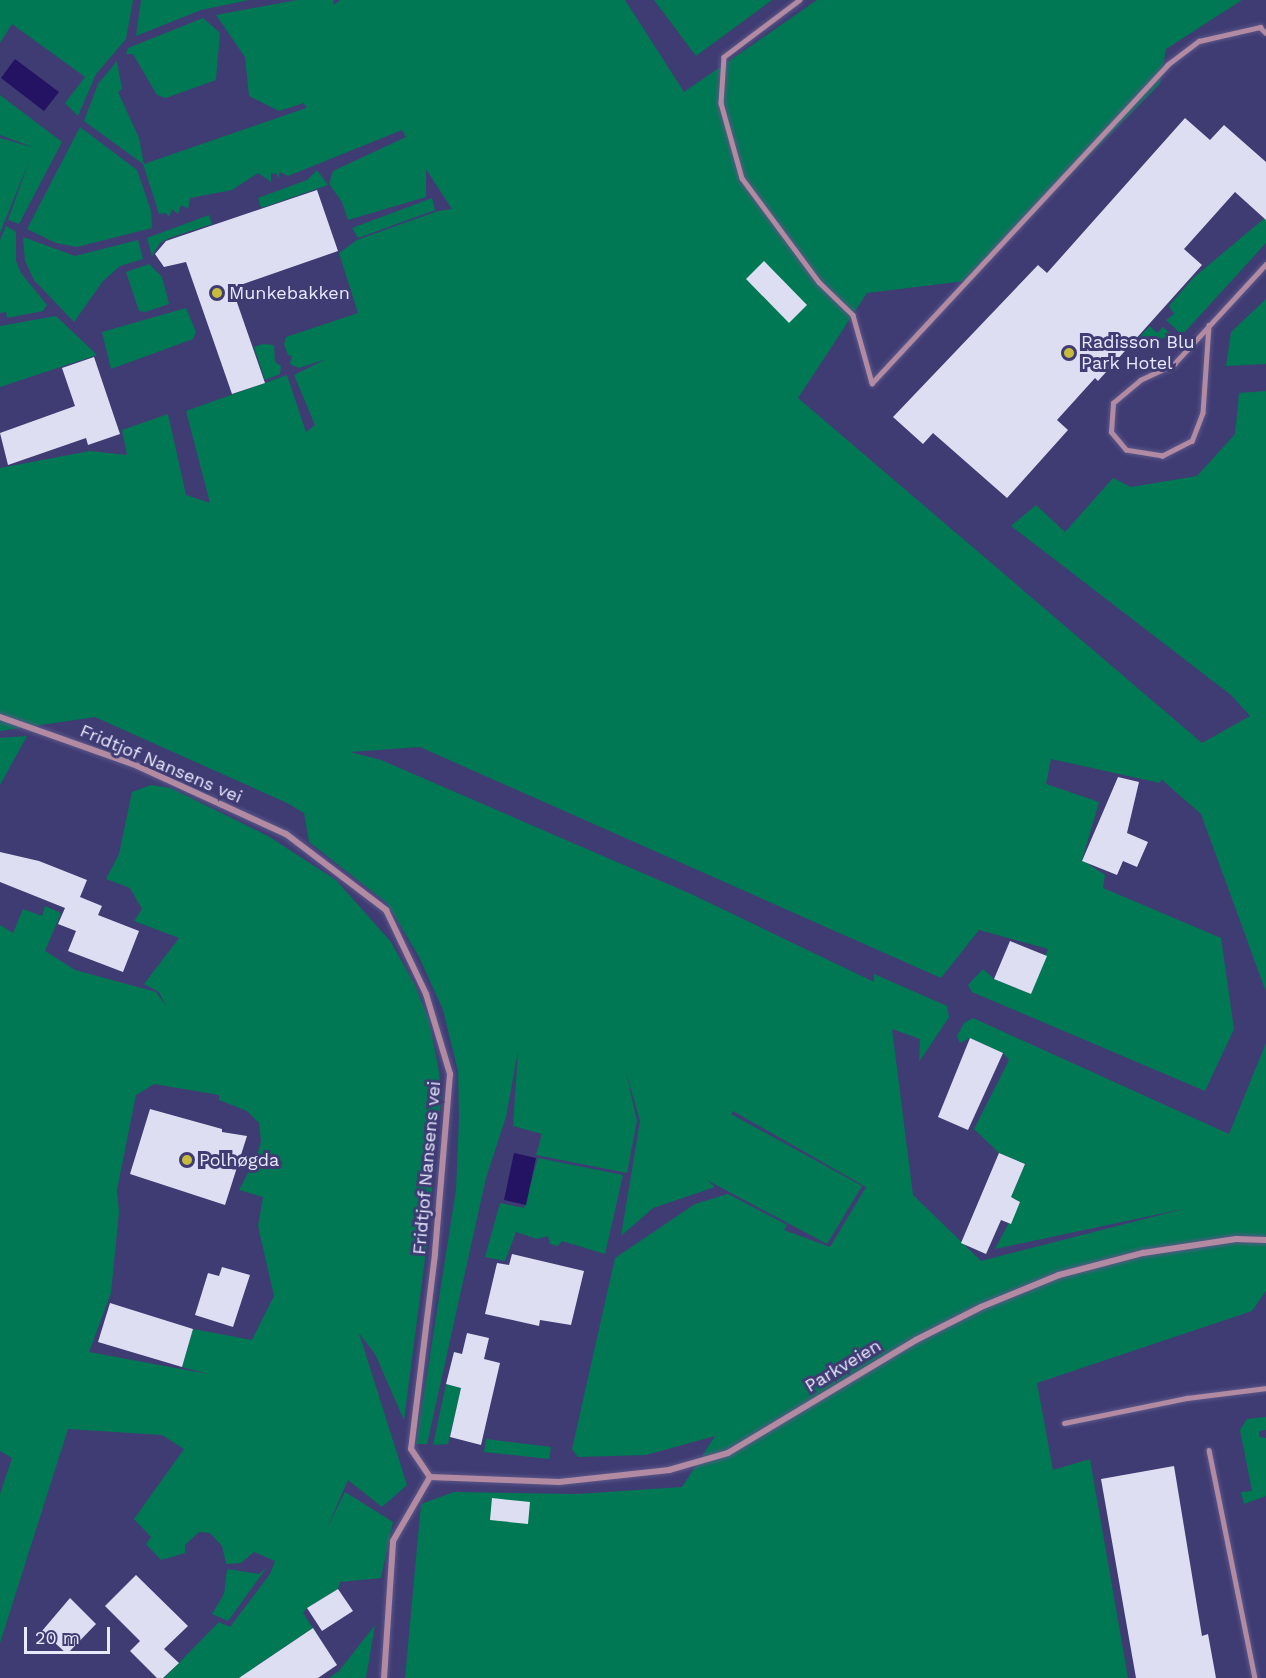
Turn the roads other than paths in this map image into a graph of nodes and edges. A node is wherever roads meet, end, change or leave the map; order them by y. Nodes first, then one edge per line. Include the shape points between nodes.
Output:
1 (800, 0) edge
2 (1266, 33) edge
3 (1266, 264) edge
4 (1209, 326) junction
5 (0, 717) edge
6 (1266, 1240) edge
7 (1266, 1388) edge
8 (1064, 1423) dead end
9 (1209, 1450) dead end
10 (430, 1477) junction
11 (384, 1678) edge
12 (1255, 1678) edge

1 - 2 lane via 724,57 721,104 742,177 819,282 853,315 872,383 1167,66 1199,41 1260,27
3 - 4 lane
4 - 4 lane via 1174,364 1140,380 1113,403 1111,432 1126,450 1163,456 1192,441 1203,413
5 - 10 street, Fridtjof Nansens vei via 133,764 286,834 386,910 426,994 450,1074 435,1254 411,1449
6 - 10 street, Parkveien via 1236,1239 1143,1253 1059,1275 981,1307 916,1340 728,1453 669,1470 551,1482
7 - 8 lane via 1188,1398
9 - 12 lane
10 - 11 street via 393,1541

